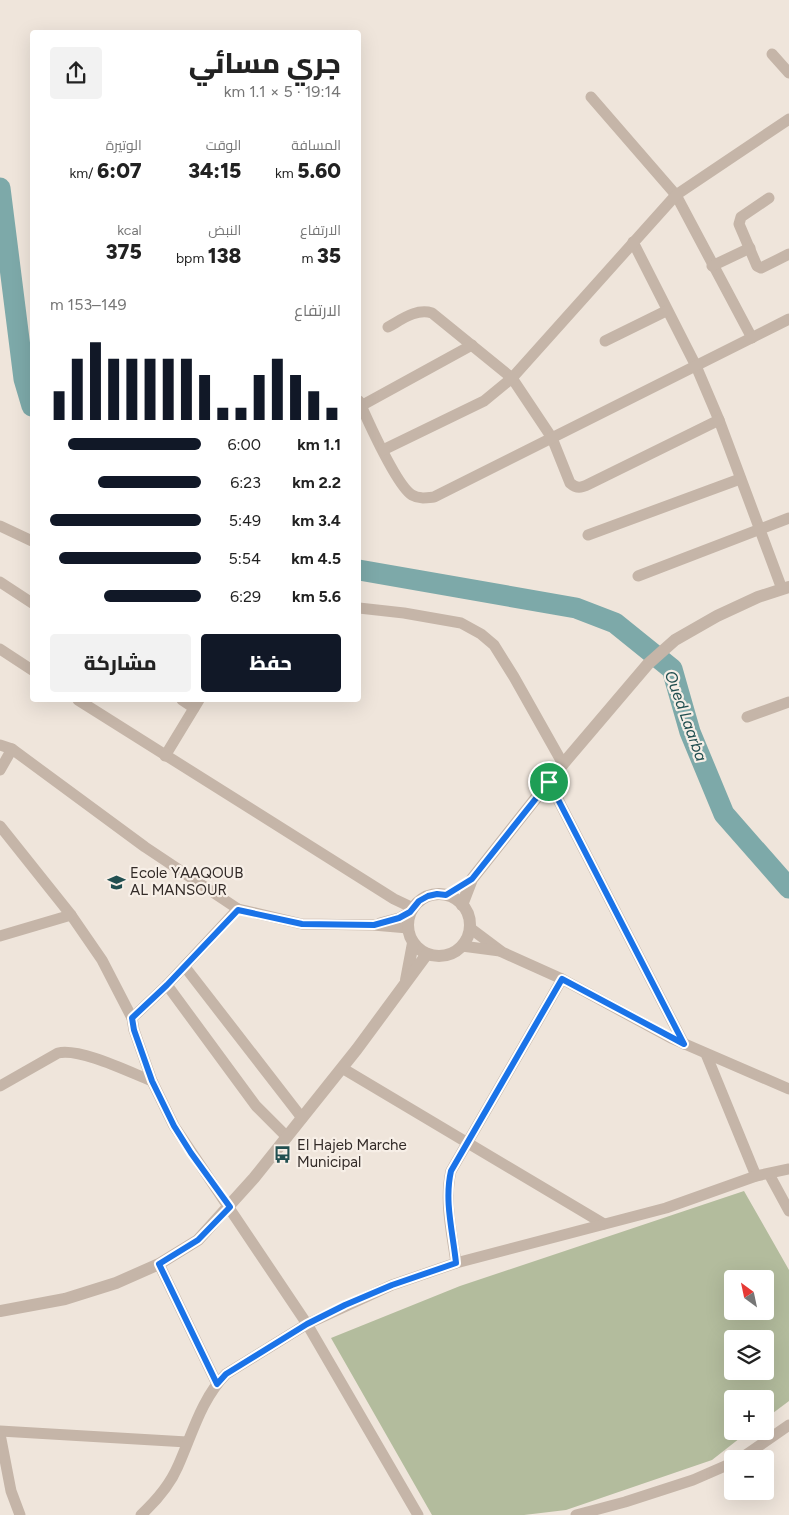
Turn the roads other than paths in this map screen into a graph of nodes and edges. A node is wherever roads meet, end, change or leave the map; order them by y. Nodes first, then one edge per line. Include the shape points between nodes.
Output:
1 (772, 54) dead end
2 (789, 73) edge
3 (591, 97) dead end
4 (789, 119) edge
5 (676, 195) junction
6 (769, 198) dead end
7 (633, 242) junction
8 (750, 248) junction
9 (789, 254) edge
10 (712, 266) junction
11 (666, 310) junction
12 (789, 319) edge
13 (388, 327) dead end
14 (752, 338) junction
15 (604, 341) dead end
16 (472, 345) junction
17 (696, 366) junction
18 (512, 378) junction
19 (361, 403) edge
20 (361, 408) edge
21 (718, 420) junction
22 (552, 438) junction
23 (383, 450) junction
24 (740, 480) junction
25 (789, 518) edge
26 (0, 526) edge
27 (760, 529) junction
28 (588, 535) dead end
29 (30, 540) edge
30 (638, 576) dead end
31 (0, 582) edge
32 (786, 588) edge
33 (30, 602) edge
34 (361, 608) edge
35 (0, 649) edge
36 (30, 669) edge
37 (81, 702) edge
38 (789, 702) edge
39 (197, 704) edge
40 (747, 717) dead end
41 (0, 744) edge
42 (12, 749) junction
43 (165, 756) junction
44 (563, 764) junction
45 (0, 770) edge
46 (549, 782) junction
47 (0, 826) edge
48 (472, 879) junction
49 (446, 895) junction
50 (462, 904) junction
51 (238, 910) junction
52 (412, 910) junction
53 (71, 915) junction
54 (374, 925) junction
55 (408, 928) junction
56 (470, 928) junction
57 (0, 936) edge
58 (413, 943) junction
59 (462, 946) junction
60 (502, 952) junction
61 (427, 954) junction
62 (185, 967) junction
63 (562, 979) junction
64 (405, 984) junction
65 (167, 985) junction
66 (132, 1018) junction
67 (684, 1044) junction
68 (706, 1054) junction
69 (342, 1068) junction
70 (152, 1081) junction
71 (0, 1086) edge
72 (789, 1089) edge
73 (302, 1118) junction
74 (287, 1137) junction
75 (468, 1143) junction
76 (789, 1168) edge
77 (769, 1174) junction
78 (756, 1176) junction
79 (230, 1207) junction
80 (789, 1211) edge
81 (604, 1224) junction
82 (456, 1263) junction
83 (159, 1264) junction
84 (0, 1310) edge
85 (307, 1324) junction
86 (217, 1384) junction
87 (789, 1425) edge
88 (0, 1432) edge
89 (187, 1442) junction
90 (753, 1450) edge
91 (724, 1466) edge
92 (5, 1491) edge
93 (20, 1515) edge
94 (141, 1515) edge
95 (418, 1515) edge
96 (576, 1515) edge

1 - 2 street
3 - 5 street
4 - 5 street
5 - 7 street
5 - 10 street
6 - 8 street via 740,219 739,224
7 - 11 street
7 - 18 street
8 - 9 street via 756,264 762,268
8 - 10 street
10 - 14 street
11 - 15 street
11 - 17 street
12 - 14 street
13 - 16 street via 416,312 432,312
14 - 17 street
16 - 18 street
16 - 19 street
17 - 21 street
17 - 22 street
18 - 22 street
18 - 23 street via 484,401
20 - 23 street
21 - 22 street via 581,488 570,483
21 - 24 street
22 - 23 street via 434,497 422,499 402,486
24 - 27 street
24 - 28 street
25 - 27 street
26 - 29 street
27 - 30 street
27 - 32 street
31 - 33 street
32 - 44 street via 717,616 675,640 648,664
34 - 44 street via 404,612 461,623 481,634 494,645
35 - 36 street
37 - 43 street
38 - 40 street
39 - 43 street
41 - 42 street
42 - 45 street
42 - 51 street via 145,847
43 - 52 street
44 - 46 street
46 - 48 street
46 - 67 street
47 - 53 street
48 - 49 street
48 - 50 street
49 - 50 street
49 - 52 street via 428,896
50 - 56 street
51 - 54 street via 302,924
51 - 62 street
52 - 54 street via 399,918
52 - 55 street
53 - 57 street
53 - 66 street via 102,960
54 - 55 street
55 - 58 street
56 - 59 street
56 - 60 street
58 - 61 street
58 - 64 street
59 - 60 street
59 - 61 street via 446,955
60 - 63 street
61 - 64 street
62 - 65 street
62 - 73 street
63 - 67 street
63 - 75 street
64 - 69 street
65 - 66 street
65 - 74 street via 256,1106
66 - 70 street
67 - 68 street
68 - 72 street
68 - 78 street
69 - 73 street
69 - 75 street
70 - 71 street via 64,1051
70 - 79 street via 178,1132
73 - 74 street
74 - 79 street
75 - 81 street
75 - 82 street via 451,1171 448,1183
76 - 77 street
77 - 78 street
77 - 80 street
78 - 81 street via 666,1208
79 - 83 street via 198,1240
79 - 85 street
81 - 82 street
82 - 85 street via 392,1285
83 - 84 street via 65,1300
83 - 86 street
85 - 86 street via 226,1374
85 - 95 street
86 - 89 street
87 - 90 street
88 - 89 street
88 - 92 street
89 - 94 street via 168,1484
91 - 96 street via 693,1480
92 - 93 street

